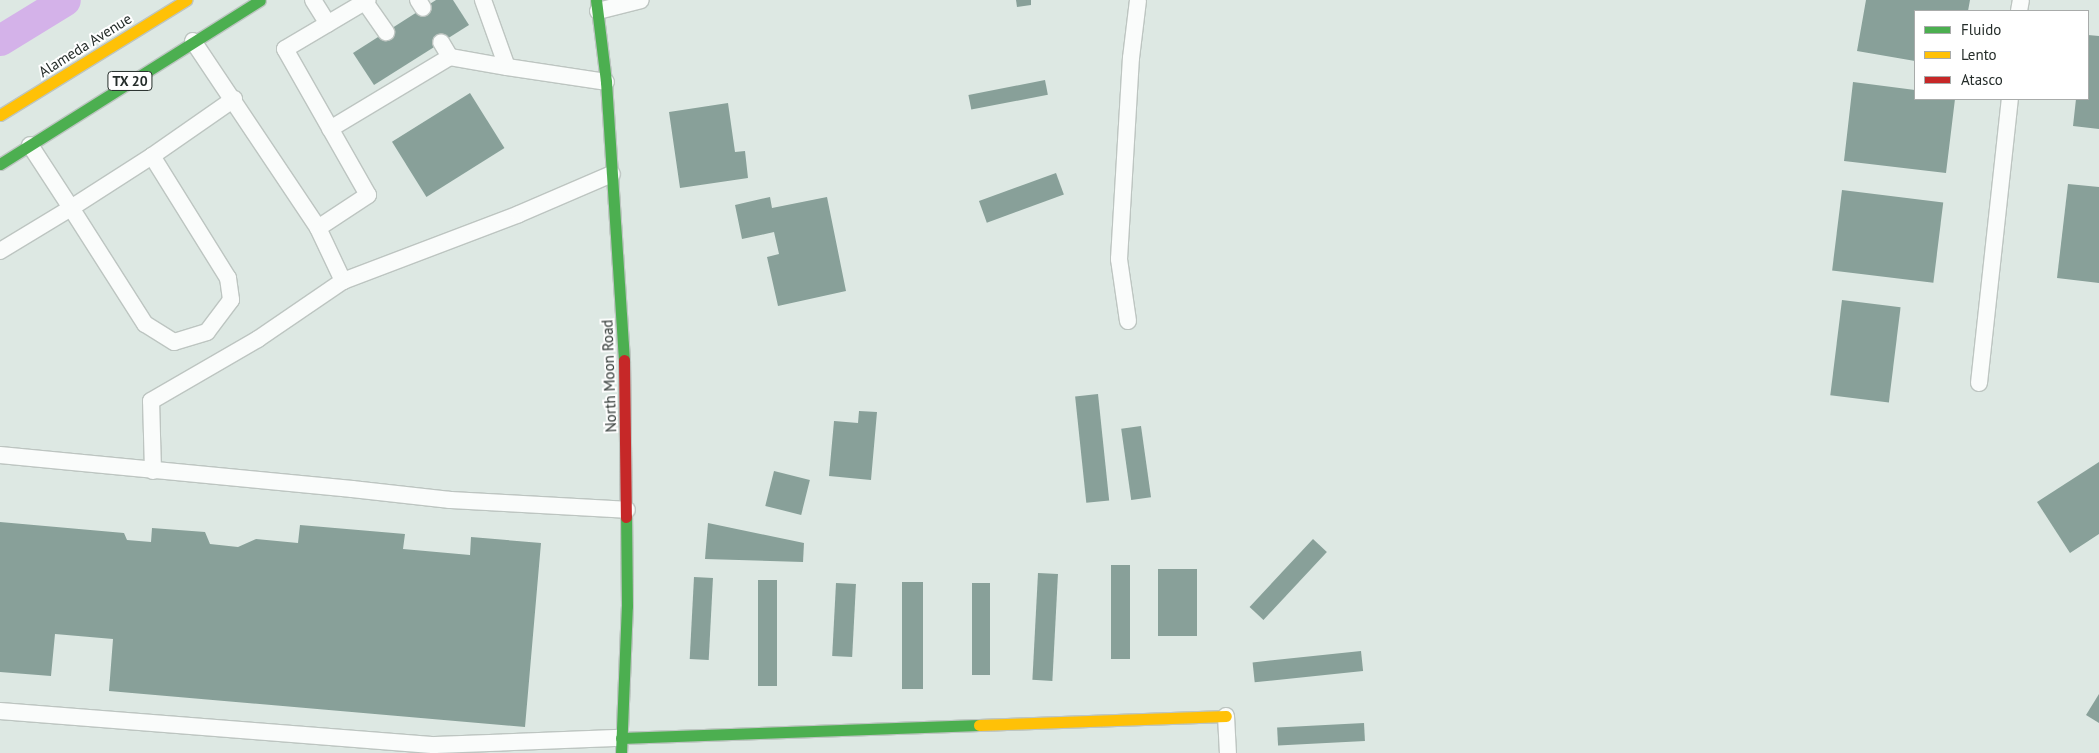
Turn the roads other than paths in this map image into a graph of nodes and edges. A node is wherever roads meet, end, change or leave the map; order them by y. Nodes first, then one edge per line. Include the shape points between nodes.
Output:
1 (186, 0) edge
2 (260, 0) edge
3 (314, 0) edge
4 (483, 0) edge
5 (641, 0) edge
6 (1138, 0) edge
7 (366, 1) edge
8 (597, 5) edge
9 (328, 24) junction
10 (386, 32) dead end
11 (193, 41) junction
12 (442, 42) dead end
13 (450, 57) junction
14 (507, 67) junction
15 (606, 82) junction
16 (234, 99) junction
17 (2010, 100) edge
18 (0, 115) edge
19 (330, 129) junction
20 (30, 145) junction
21 (152, 156) junction
22 (0, 164) edge
23 (612, 174) junction
24 (71, 208) junction
25 (318, 228) junction
26 (0, 251) edge
27 (342, 281) junction
28 (1128, 321) dead end
29 (1979, 383) dead end
30 (0, 455) edge
31 (153, 471) junction
32 (627, 510) junction
33 (0, 711) edge
34 (1226, 716) joint
35 (621, 745) edge
36 (1228, 753) edge

1 - 18 street, Alameda Avenue / TX 20
2 - 11 street, TX 20
3 - 9 lane
4 - 14 lane
5 - 8 lane
6 - 28 lane via 1119,259
7 - 9 lane
7 - 10 lane
8 - 15 street, North Moon Road
9 - 19 lane via 285,49
11 - 16 lane
11 - 20 street, TX 20
12 - 13 lane
13 - 14 lane
13 - 19 lane via 410,71
14 - 15 lane
15 - 23 street, North Moon Road
16 - 21 lane
16 - 25 lane
17 - 29 lane
19 - 25 lane via 368,195
20 - 22 street, TX 20
20 - 24 lane
21 - 24 lane
21 - 24 lane via 228,278 231,300 207,332 174,342 145,324
23 - 27 lane via 519,214
23 - 32 street, North Moon Road via 623,325
24 - 26 lane
25 - 27 lane
27 - 31 lane via 258,339 151,401
30 - 31 lane
31 - 32 lane via 450,500
32 - 35 street, North Moon Road
33 - 35 lane via 435,745
34 - 35 street
34 - 36 lane

